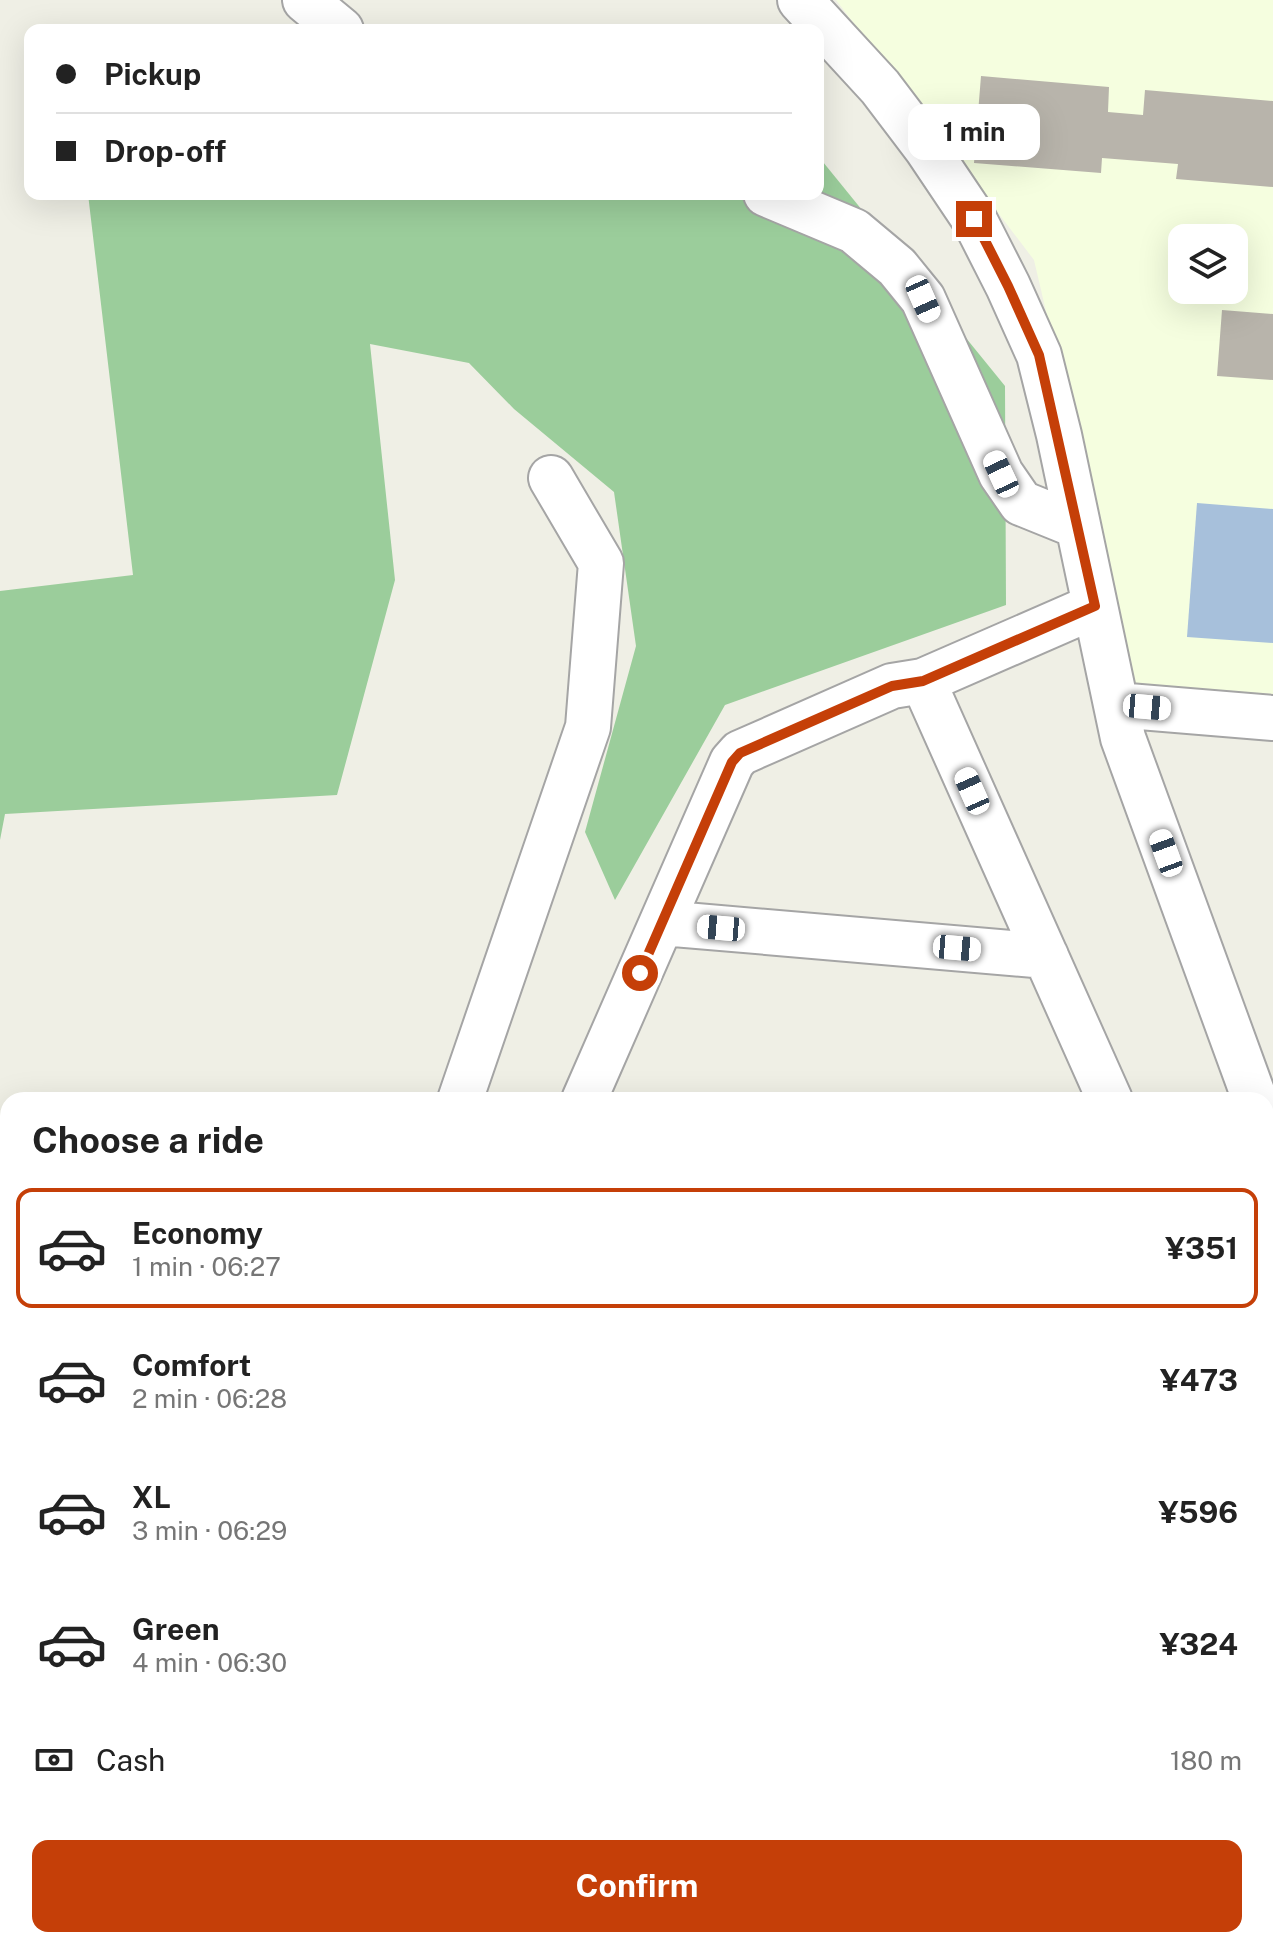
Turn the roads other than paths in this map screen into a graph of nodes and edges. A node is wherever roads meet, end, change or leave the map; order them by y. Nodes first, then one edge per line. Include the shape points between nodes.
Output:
1 (800, 0) edge
2 (822, 24) edge
3 (824, 26) edge
4 (780, 200) edge
5 (551, 478) dead end
6 (1078, 526) junction
7 (1095, 606) junction
8 (923, 681) junction
9 (1116, 705) junction
10 (1273, 718) edge
11 (662, 923) junction
12 (1046, 956) junction
13 (463, 1092) edge
14 (588, 1092) edge
15 (1106, 1092) edge
16 (1252, 1092) edge

1 - 2 street
3 - 6 street via 880,87 974,219 1039,355
4 - 6 street via 854,231 897,267 923,299 1001,474 1021,503
5 - 13 street via 601,563 588,727
6 - 7 street
7 - 8 street
7 - 9 street
8 - 11 street via 892,686 740,753
8 - 12 street
9 - 10 street
9 - 16 street via 1123,738
11 - 12 street
11 - 14 street
12 - 15 street

